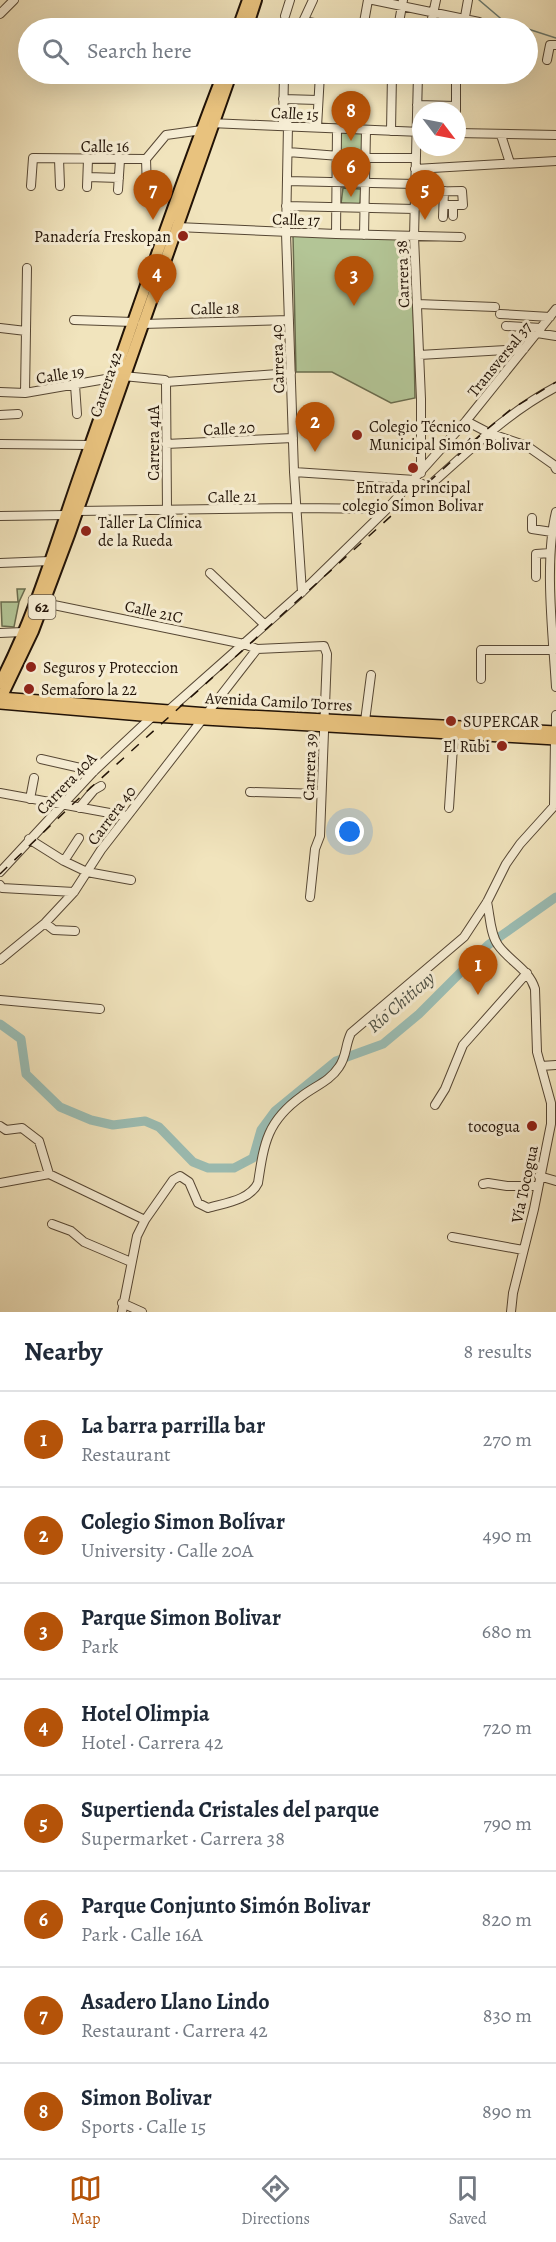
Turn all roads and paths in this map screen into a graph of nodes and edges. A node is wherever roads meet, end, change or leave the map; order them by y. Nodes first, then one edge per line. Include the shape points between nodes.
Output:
1 (14, 0) edge
2 (248, 0) edge
3 (256, 0) edge
4 (290, 0) edge
5 (313, 0) edge
6 (368, 0) edge
7 (373, 0) edge
8 (436, 0) edge
9 (468, 0) edge
10 (402, 3) edge
11 (433, 12) junction
12 (0, 14) edge
13 (285, 16) dead end
14 (242, 18) edge
15 (250, 18) edge
16 (305, 18) edge
17 (365, 18) edge
18 (400, 18) edge
19 (432, 18) edge
20 (460, 18) edge
21 (464, 18) edge
22 (556, 45) edge
23 (547, 60) dead end
24 (220, 84) edge
25 (226, 84) edge
26 (284, 84) edge
27 (319, 84) edge
28 (392, 84) edge
29 (418, 84) edge
30 (456, 84) edge
31 (283, 99) junction
32 (318, 100) junction
33 (417, 102) edge
34 (456, 102) edge
35 (206, 125) junction
36 (286, 125) junction
37 (317, 127) junction
38 (337, 129) junction
39 (366, 130) junction
40 (390, 131) junction
41 (412, 132) edge
42 (466, 133) edge
43 (501, 135) junction
44 (556, 135) edge
45 (288, 152) junction
46 (337, 156) junction
47 (365, 158) junction
48 (415, 158) joint
49 (59, 159) junction
50 (88, 159) junction
51 (146, 159) junction
52 (120, 160) junction
53 (556, 160) edge
54 (510, 163) junction
55 (415, 169) junction
56 (88, 177) junction
57 (119, 178) junction
58 (287, 181) junction
59 (337, 182) junction
60 (364, 183) junction
61 (31, 186) dead end
62 (60, 186) dead end
63 (87, 187) dead end
64 (415, 188) junction
65 (118, 190) dead end
66 (147, 190) dead end
67 (444, 191) junction
68 (444, 205) junction
69 (453, 205) junction
70 (286, 206) junction
71 (337, 207) junction
72 (364, 207) junction
73 (415, 209) junction
74 (453, 216) dead end
75 (443, 217) dead end
76 (177, 227) junction
77 (286, 233) junction
78 (336, 234) junction
79 (364, 236) junction
80 (414, 237) junction
81 (461, 237) dead end
82 (27, 268) dead end
83 (417, 304) junction
84 (556, 309) edge
85 (550, 317) junction
86 (74, 320) dead end
87 (289, 320) junction
88 (138, 323) junction
89 (506, 326) dead end
90 (0, 328) edge
91 (539, 330) junction
92 (26, 331) junction
93 (556, 336) edge
94 (524, 349) junction
95 (419, 355) junction
96 (291, 374) junction
97 (118, 378) junction
98 (163, 381) junction
99 (75, 385) junction
100 (556, 387) edge
101 (0, 392) edge
102 (26, 393) junction
103 (18, 414) dead end
104 (77, 414) dead end
105 (0, 415) edge
106 (466, 421) junction
107 (489, 433) junction
108 (293, 438) junction
109 (0, 444) edge
110 (166, 444) junction
111 (90, 445) junction
112 (556, 469) edge
113 (294, 472) junction
114 (421, 473) junction
115 (415, 480) junction
116 (297, 508) junction
117 (387, 509) junction
118 (167, 510) junction
119 (556, 512) edge
120 (71, 513) junction
121 (0, 516) edge
122 (532, 518) dead end
123 (552, 532) junction
124 (550, 553) junction
125 (51, 561) junction
126 (0, 562) edge
127 (210, 573) dead end
128 (536, 577) dead end
129 (302, 592) junction
130 (44, 603) junction
131 (554, 615) edge
132 (265, 625) junction
133 (23, 632) junction
134 (0, 633) edge
135 (244, 644) junction
136 (257, 649) junction
137 (554, 650) junction
138 (371, 675) dead end
139 (481, 679) dead end
140 (0, 683) edge
141 (556, 687) edge
142 (1, 699) edge
143 (170, 709) junction
144 (155, 712) junction
145 (556, 715) edge
146 (205, 716) junction
147 (365, 721) junction
148 (323, 723) junction
149 (454, 730) junction
150 (556, 731) edge
151 (556, 740) edge
152 (41, 759) dead end
153 (94, 771) junction
154 (34, 778) dead end
155 (101, 786) dead end
156 (250, 792) dead end
157 (0, 793) edge
158 (321, 794) junction
159 (30, 799) junction
160 (555, 805) edge
161 (61, 806) junction
162 (79, 808) junction
163 (449, 808) dead end
164 (126, 816) junction
165 (79, 838) dead end
166 (29, 839) junction
167 (64, 861) junction
168 (0, 871) edge
169 (87, 872) junction
170 (131, 880) dead end
171 (0, 885) edge
172 (74, 892) junction
173 (310, 897) dead end
174 (487, 902) junction
175 (45, 923) junction
176 (75, 931) dead end
177 (0, 960) edge
178 (527, 973) junction
179 (0, 1000) edge
180 (100, 1009) dead end
181 (556, 1065) edge
182 (541, 1066) junction
183 (435, 1105) dead end
184 (0, 1126) edge
185 (49, 1174) junction
186 (539, 1176) junction
187 (556, 1181) edge
188 (0, 1183) edge
189 (483, 1184) dead end
190 (537, 1186) junction
191 (145, 1220) junction
192 (52, 1224) dead end
193 (452, 1238) dead end
194 (523, 1250) junction
195 (131, 1262) junction
196 (122, 1308) edge
197 (142, 1312) edge
198 (511, 1312) edge

1 - 12 street
2 - 14 highway
3 - 15 highway
4 - 13 street
5 - 16 street
6 - 17 street
7 - 10 street
8 - 11 street
9 - 21 street
10 - 11 street
10 - 18 street
11 - 19 street
11 - 20 street
22 - 23 street via 550,45
24 - 35 highway, Carrera 42 / 62
25 - 35 highway, Carrera 42 / 62
26 - 31 street, Carrera 40
27 - 32 street
28 - 40 street
29 - 33 street, Carrera 38
30 - 34 street
31 - 32 street
31 - 36 street, Carrera 40
32 - 37 street
35 - 36 street, Calle 15
35 - 51 street, Calle 16 via 166,135
35 - 76 highway, Carrera 42 / 62
35 - 88 highway, Carrera 42 / 62
36 - 37 street, Calle 15
36 - 45 street, Carrera 40
37 - 38 street, Calle 15
38 - 39 street, Calle 15
38 - 46 street
39 - 40 street, Calle 15
39 - 47 street
40 - 41 street, Calle 15
42 - 43 street
43 - 44 street
43 - 54 street
45 - 46 street
45 - 58 street, Carrera 40
46 - 47 street
46 - 59 street
47 - 48 street
47 - 60 street
48 - 55 street, Carrera 38
49 - 50 street, Calle 16
49 - 61 street, Calle 16 via 33,158
49 - 62 street
50 - 52 street, Calle 16
50 - 56 street
51 - 52 street, Calle 16
51 - 66 street
52 - 57 street
53 - 54 street
54 - 55 street
55 - 64 street, Carrera 38
56 - 57 street
56 - 63 street
57 - 65 street
58 - 59 street
58 - 70 street, Carrera 40
59 - 60 street
59 - 71 street
60 - 64 street
60 - 72 street
64 - 67 street
64 - 73 street, Carrera 38
67 - 68 street
67 - 69 street via 462,191 463,205
68 - 69 street
68 - 75 street
69 - 74 street
70 - 71 street
70 - 77 street, Carrera 40
71 - 72 street
71 - 78 street
72 - 73 street
72 - 79 street
73 - 80 street, Carrera 38
76 - 77 street, Calle 17
76 - 88 highway, Carrera 42 / 62
77 - 78 street, Calle 17
77 - 87 street, Carrera 40
78 - 79 street, Calle 17
79 - 80 street, Calle 17
80 - 81 street, Calle 17
80 - 83 street, Carrera 38
82 - 92 street
83 - 85 street
83 - 95 street, Carrera 38
84 - 85 street, Transversal 37
85 - 91 street, Transversal 37
86 - 88 street, Calle 18
87 - 88 street, Calle 18
87 - 96 street, Carrera 40
88 - 97 highway, Carrera 42 / 62
89 - 91 street
90 - 92 street
91 - 93 street
91 - 94 street, Transversal 37
92 - 102 street
94 - 95 street
94 - 106 street, Transversal 37
95 - 114 street, Carrera 38
96 - 98 street, Calle 19
96 - 108 street, Carrera 40
97 - 98 street, Calle 19
97 - 99 street, Calle 19
97 - 111 highway, Carrera 42 / 62
97 - 120 highway, Carrera 42 / 62
98 - 110 street, Carrera 41A
99 - 102 street, Calle 19
99 - 104 street
100 - 107 street via 531,400
101 - 102 street, Calle 19
103 - 105 street
106 - 107 street
106 - 114 street, Transversal 37
107 - 112 street via 527,447
107 - 115 street via 430,485
108 - 110 street, Calle 20
108 - 113 street, Carrera 40
109 - 111 street
110 - 118 street, Carrera 41A
111 - 120 highway, Carrera 42 / 62
113 - 115 street
113 - 116 street, Carrera 40
114 - 115 street, Transversal 37
115 - 117 street
116 - 117 street, Calle 21
116 - 118 street, Calle 21
116 - 129 street, Carrera 40
117 - 129 street
118 - 120 street, Calle 21
119 - 123 street
120 - 121 street, Calle 21
120 - 125 highway, Carrera 42 / 62
120 - 130 highway, Carrera 42 / 62
122 - 123 street via 532,529
123 - 124 street
124 - 128 street via 536,552
124 - 131 street
125 - 126 street
125 - 133 highway, Carrera 42 / 62
127 - 132 street
129 - 132 street
130 - 135 street, Calle 21C
130 - 142 highway, Carrera 42 / 62
131 - 137 street
132 - 135 street
133 - 134 street
133 - 140 highway, Carrera 42 / 62
135 - 136 street, Calle 21C
135 - 143 street
136 - 146 street, Carrera 40
136 - 148 street, Carrera 39 via 316,645 327,649
137 - 139 street via 483,650
137 - 141 street
138 - 147 street
142 - 144 main road, Avenida Camilo Torres
143 - 144 main road, Avenida Camilo Torres
143 - 146 main road, Avenida Camilo Torres
144 - 146 main road, Avenida Camilo Torres
144 - 153 street, Carrera 40A
145 - 150 street
146 - 148 main road, Avenida Camilo Torres
146 - 164 street, Carrera 40
147 - 148 main road, Avenida Camilo Torres
147 - 149 main road, Avenida Camilo Torres
148 - 149 main road, Avenida Camilo Torres
148 - 158 street, Carrera 39
149 - 150 main road, Avenida Camilo Torres
149 - 151 main road, Avenida Camilo Torres
149 - 163 street
151 - 160 street
152 - 153 street
153 - 161 street, Carrera 40A
154 - 159 street
155 - 162 street
156 - 158 street
157 - 159 street
158 - 173 street, Carrera 39 via 320,836
159 - 161 street
160 - 174 street via 520,844
161 - 162 street
161 - 166 street, Carrera 40A
162 - 164 street
164 - 169 street, Carrera 40
165 - 167 street
166 - 167 street
166 - 168 street, Carrera 40A
167 - 169 street
169 - 170 street
169 - 172 street, Carrera 40
171 - 172 street
172 - 175 street, Carrera 40
174 - 178 street, Vía Tocogua via 498,945
174 - 191 street via 464,937 351,1033 346,1055 326,1082 278,1117 267,1133 255,1191 208,1208 198,1203 189,1182 180,1176
175 - 176 street via 54,930
175 - 177 street, Carrera 40
178 - 182 street, Vía Tocogua via 535,989
178 - 183 street via 464,1045
179 - 180 street
181 - 182 street
182 - 186 street, Vía Tocogua via 551,1103 551,1124
184 - 185 street via 6,1130 22,1128 39,1141
185 - 188 street
185 - 191 street
186 - 187 street
186 - 190 street, Vía Tocogua
189 - 190 street
190 - 194 street, Vía Tocogua
191 - 195 street
192 - 195 street
193 - 194 street
194 - 198 street, Vía Tocogua
195 - 196 street
196 - 197 street

